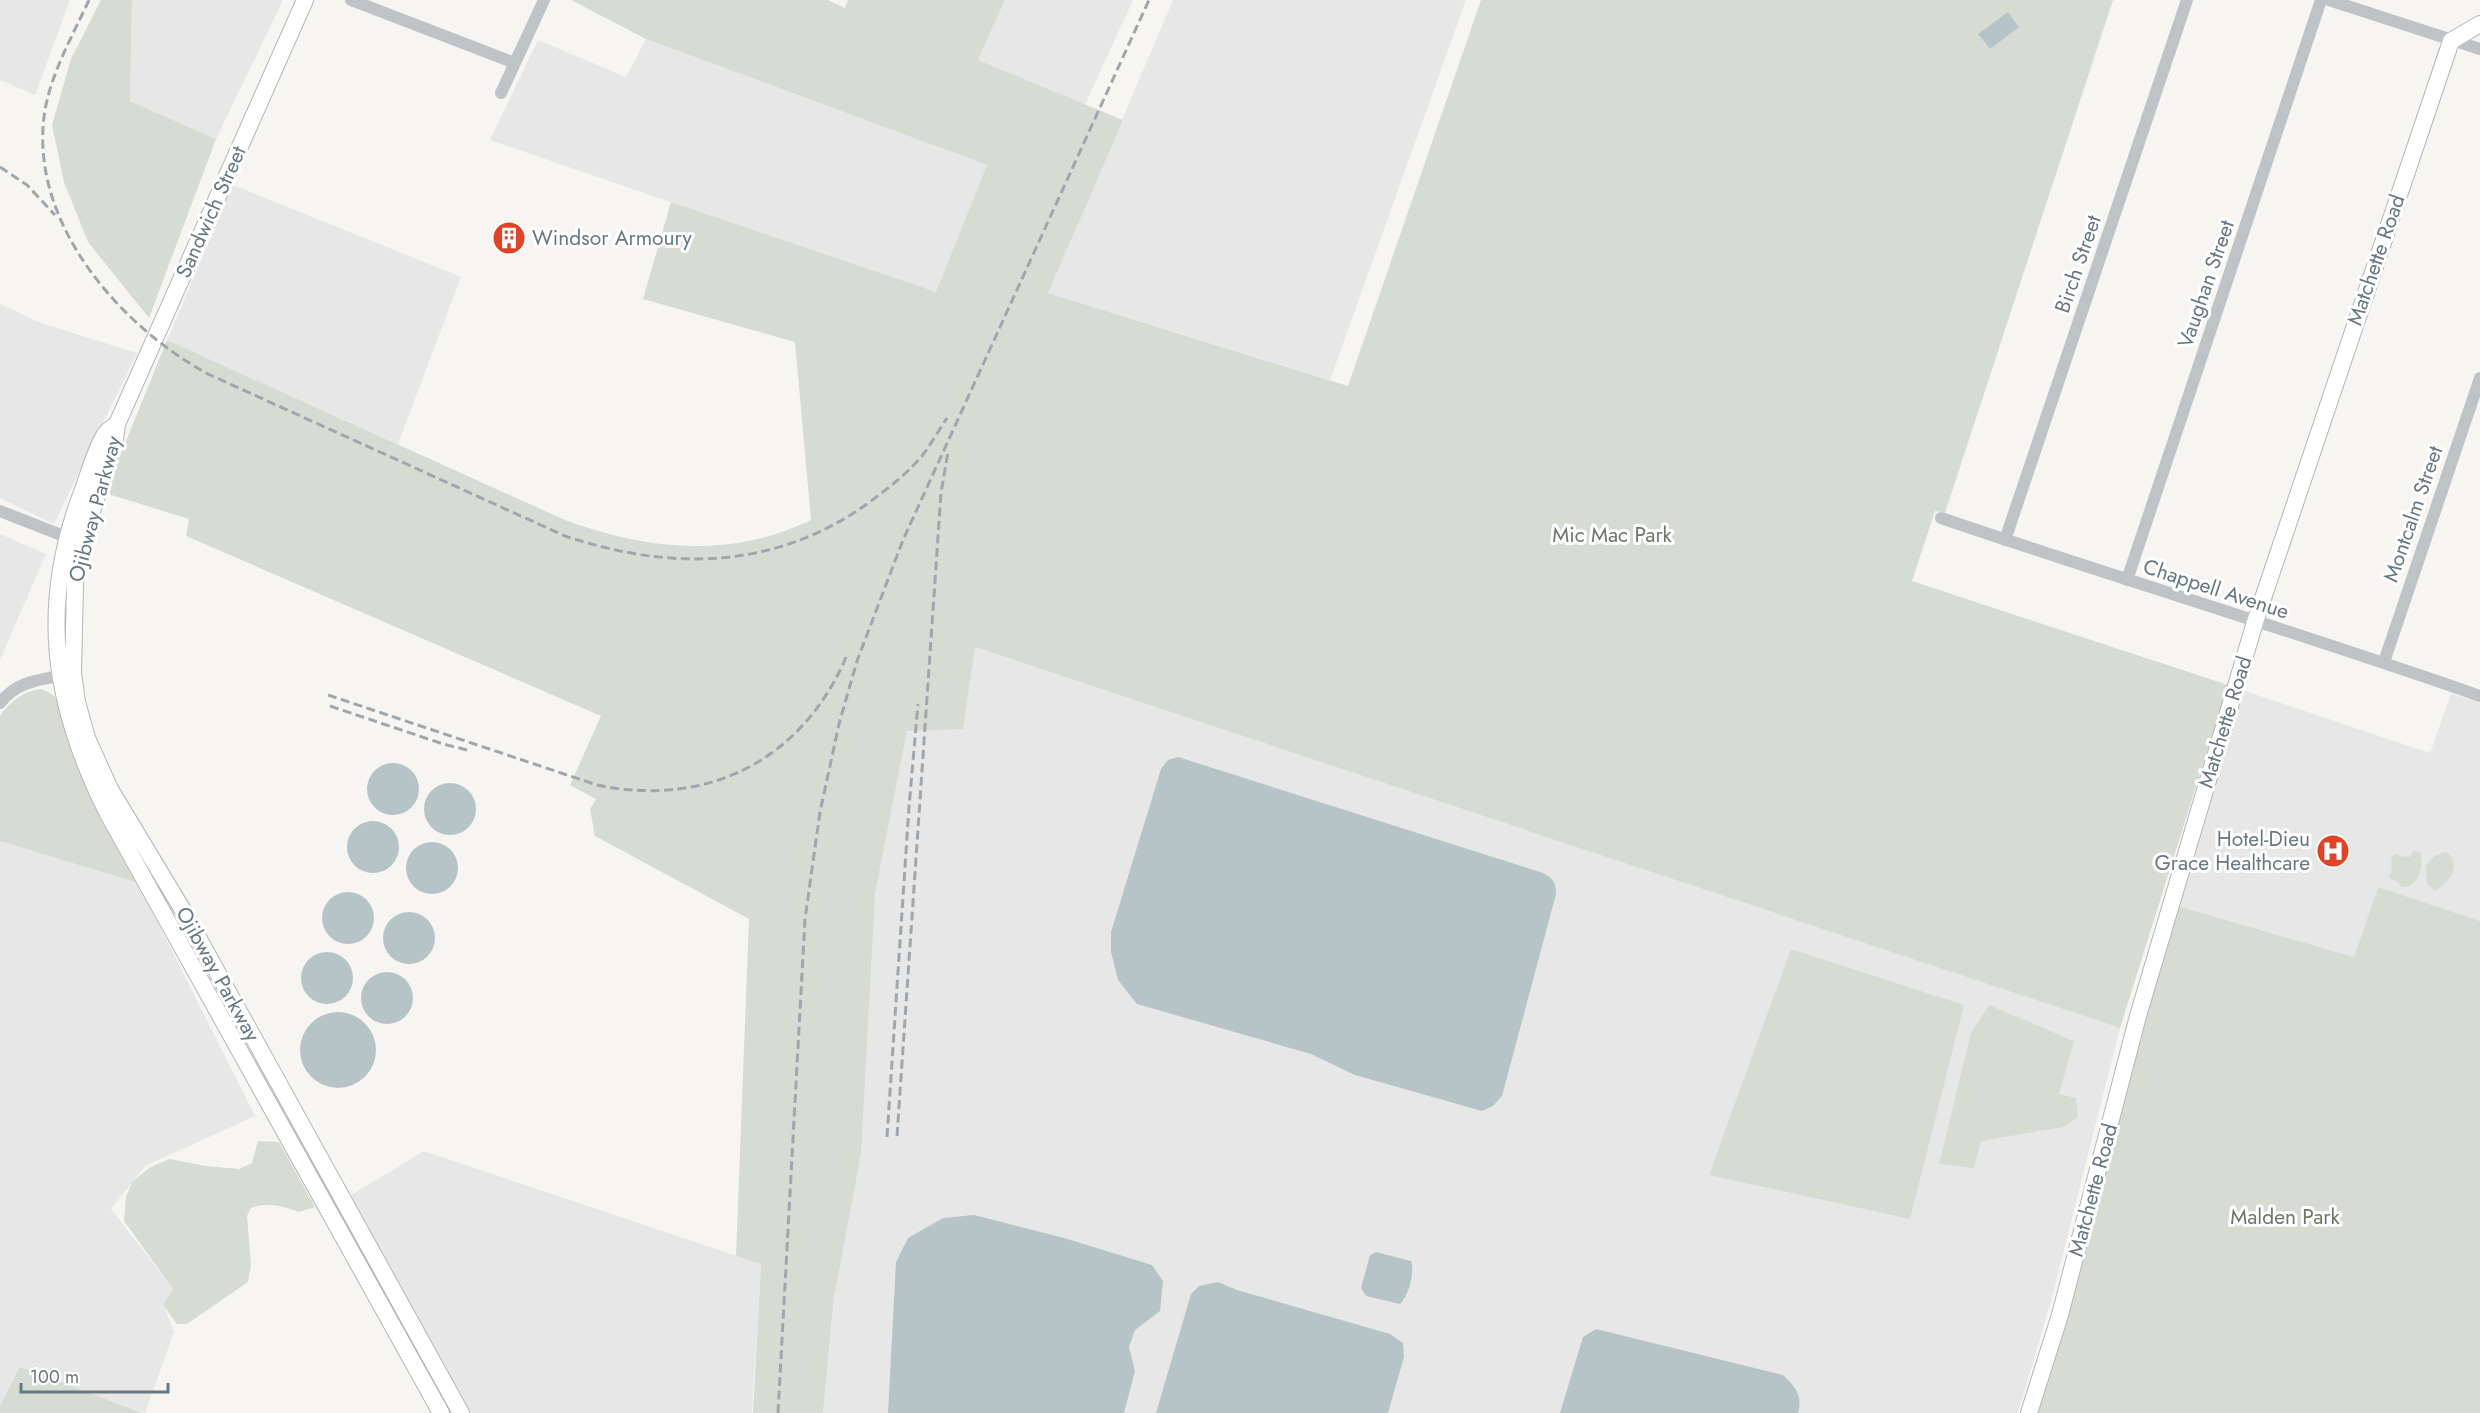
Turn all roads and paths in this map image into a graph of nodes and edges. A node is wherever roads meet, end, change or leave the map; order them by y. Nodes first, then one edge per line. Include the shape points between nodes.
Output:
1 (305, 0) edge
2 (351, 0) edge
3 (544, 0) edge
4 (2187, 0) edge
5 (2321, 0) edge
6 (2329, 0) edge
7 (2480, 24) edge
8 (2451, 41) junction
9 (2480, 49) edge
10 (515, 63) junction
11 (501, 93) dead end
12 (2480, 378) edge
13 (117, 424) junction
14 (0, 511) edge
15 (1941, 518) dead end
16 (66, 537) junction
17 (2005, 540) junction
18 (82, 543) junction
19 (2127, 580) junction
20 (2255, 622) junction
21 (2384, 662) junction
22 (66, 675) junction
23 (2480, 696) edge
24 (0, 704) edge
25 (441, 1413) edge
26 (461, 1413) edge
27 (2030, 1413) edge

1 - 13 main road, Sandwich Street
2 - 10 street
3 - 10 street
4 - 17 street, Birch Street
5 - 19 street, Vaughan Street
6 - 8 street
7 - 8 main road
8 - 9 street
8 - 20 main road, Matchette Road
10 - 11 street
12 - 21 street, Montcalm Street
13 - 16 main road, Ojibway Parkway via 105,434
13 - 18 main road, Ojibway Parkway
14 - 16 street
15 - 17 street, Chappell Avenue
16 - 18 street
16 - 22 main road, Ojibway Parkway via 57,608
17 - 19 street, Chappell Avenue
18 - 22 main road, Ojibway Parkway
19 - 20 street, Chappell Avenue
20 - 21 street, Chappell Avenue
20 - 27 main road, Matchette Road via 2138,1016 2060,1315
21 - 23 street, Chappell Avenue
22 - 24 street via 20,685
22 - 25 main road, Ojibway Parkway via 77,746 108,814
22 - 26 main road, Ojibway Parkway via 106,783 183,912

